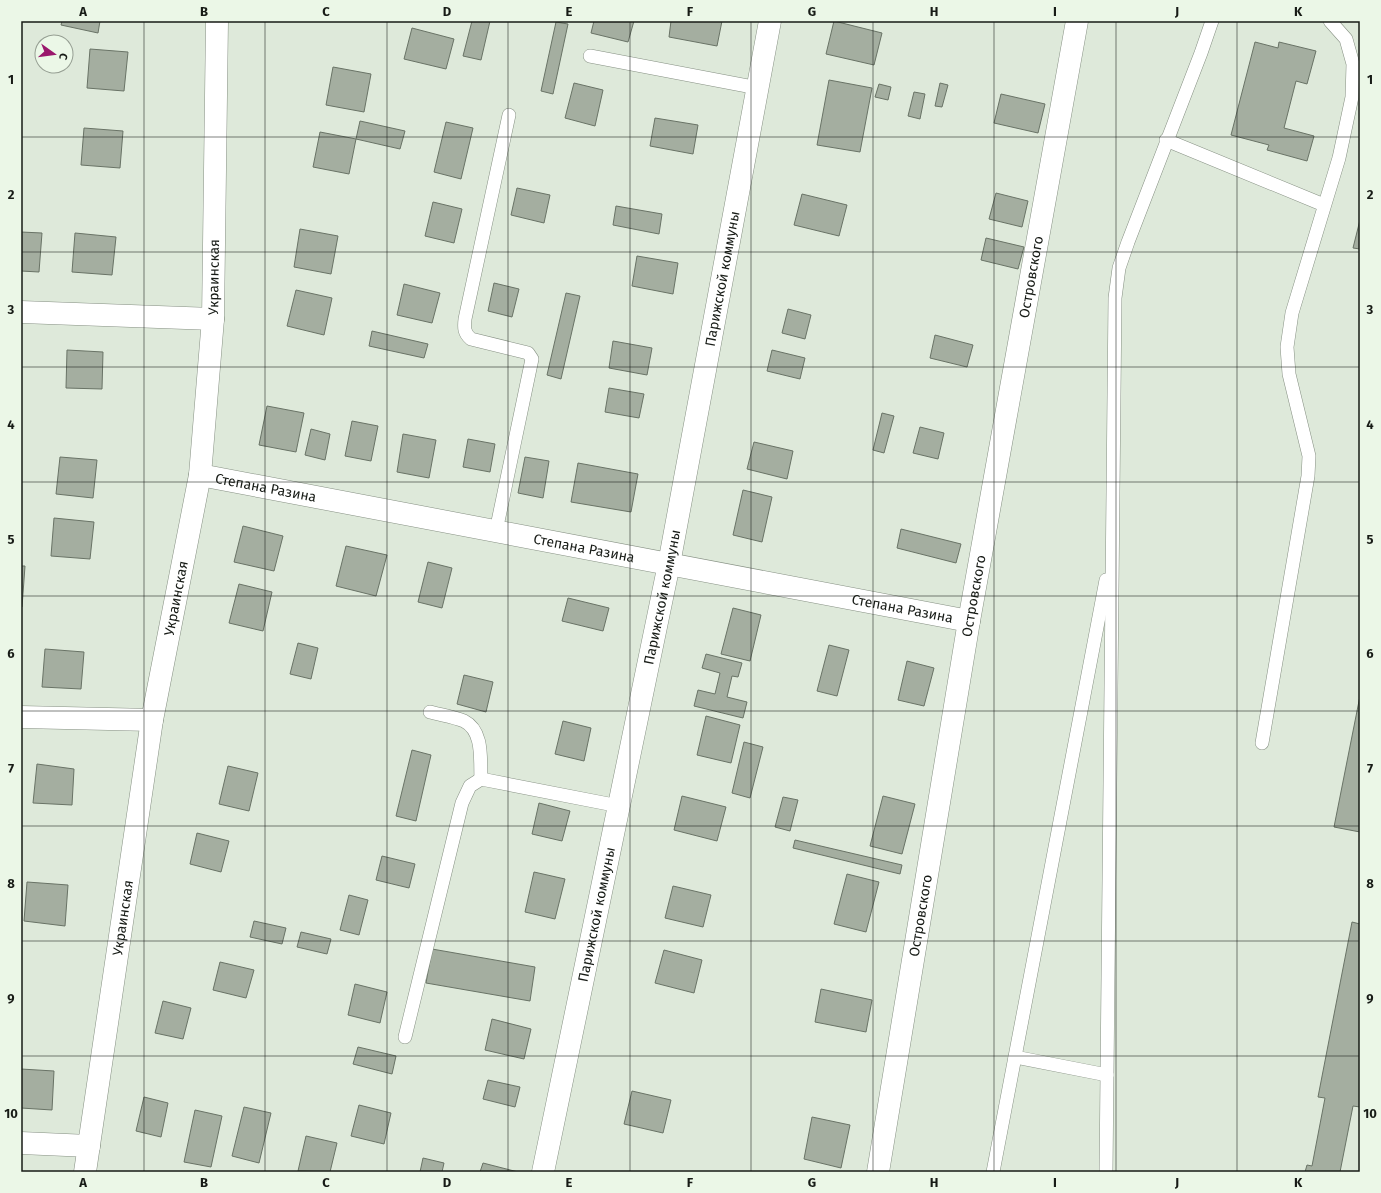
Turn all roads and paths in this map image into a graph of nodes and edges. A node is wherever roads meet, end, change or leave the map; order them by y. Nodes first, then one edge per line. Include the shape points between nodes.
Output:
1 (217, 21) edge
2 (770, 21) edge
3 (1077, 21) edge
4 (1212, 21) edge
5 (1330, 21) edge
6 (590, 56) dead end
7 (758, 88) junction
8 (509, 115) dead end
9 (1166, 140) junction
10 (1324, 205) junction
11 (21, 312) edge
12 (213, 319) junction
13 (200, 475) junction
14 (496, 531) junction
15 (1112, 547) junction
16 (669, 564) junction
17 (969, 621) junction
18 (430, 712) dead end
19 (21, 717) edge
20 (152, 720) junction
21 (1262, 743) dead end
22 (482, 778) junction
23 (619, 806) junction
24 (405, 1037) dead end
25 (1015, 1057) junction
26 (1107, 1074) junction
27 (21, 1143) edge
28 (89, 1146) junction
29 (85, 1172) edge
30 (543, 1172) edge
31 (878, 1172) edge
32 (993, 1172) edge
33 (1106, 1172) edge

1 - 12 street, Украинская
2 - 7 street, Парижской коммуны
3 - 17 street, Островского
4 - 9 lane
5 - 10 lane via 1346,39 1353,64 1352,97
6 - 7 lane
7 - 16 street, Парижской коммуны
8 - 14 lane via 464,328 466,335 471,339 528,353 532,359
9 - 10 lane
9 - 15 lane via 1119,268 1114,298
10 - 21 lane via 1292,313 1287,347 1289,374 1309,456 1308,476
11 - 12 street
12 - 13 street, Украинская
13 - 14 street, Степана Разина
13 - 20 street, Украинская
14 - 16 street, Степана Разина
15 - 25 lane
15 - 26 lane
16 - 17 street, Степана Разина
16 - 23 street, Парижской коммуны
17 - 31 street, Островского
18 - 22 lane via 465,722 475,731
19 - 20 street
20 - 28 street, Украинская
22 - 23 lane
22 - 24 lane via 470,786 462,803
23 - 30 street, Парижской коммуны
25 - 26 lane
25 - 32 lane
26 - 33 lane
27 - 28 street
28 - 29 street, Украинская

